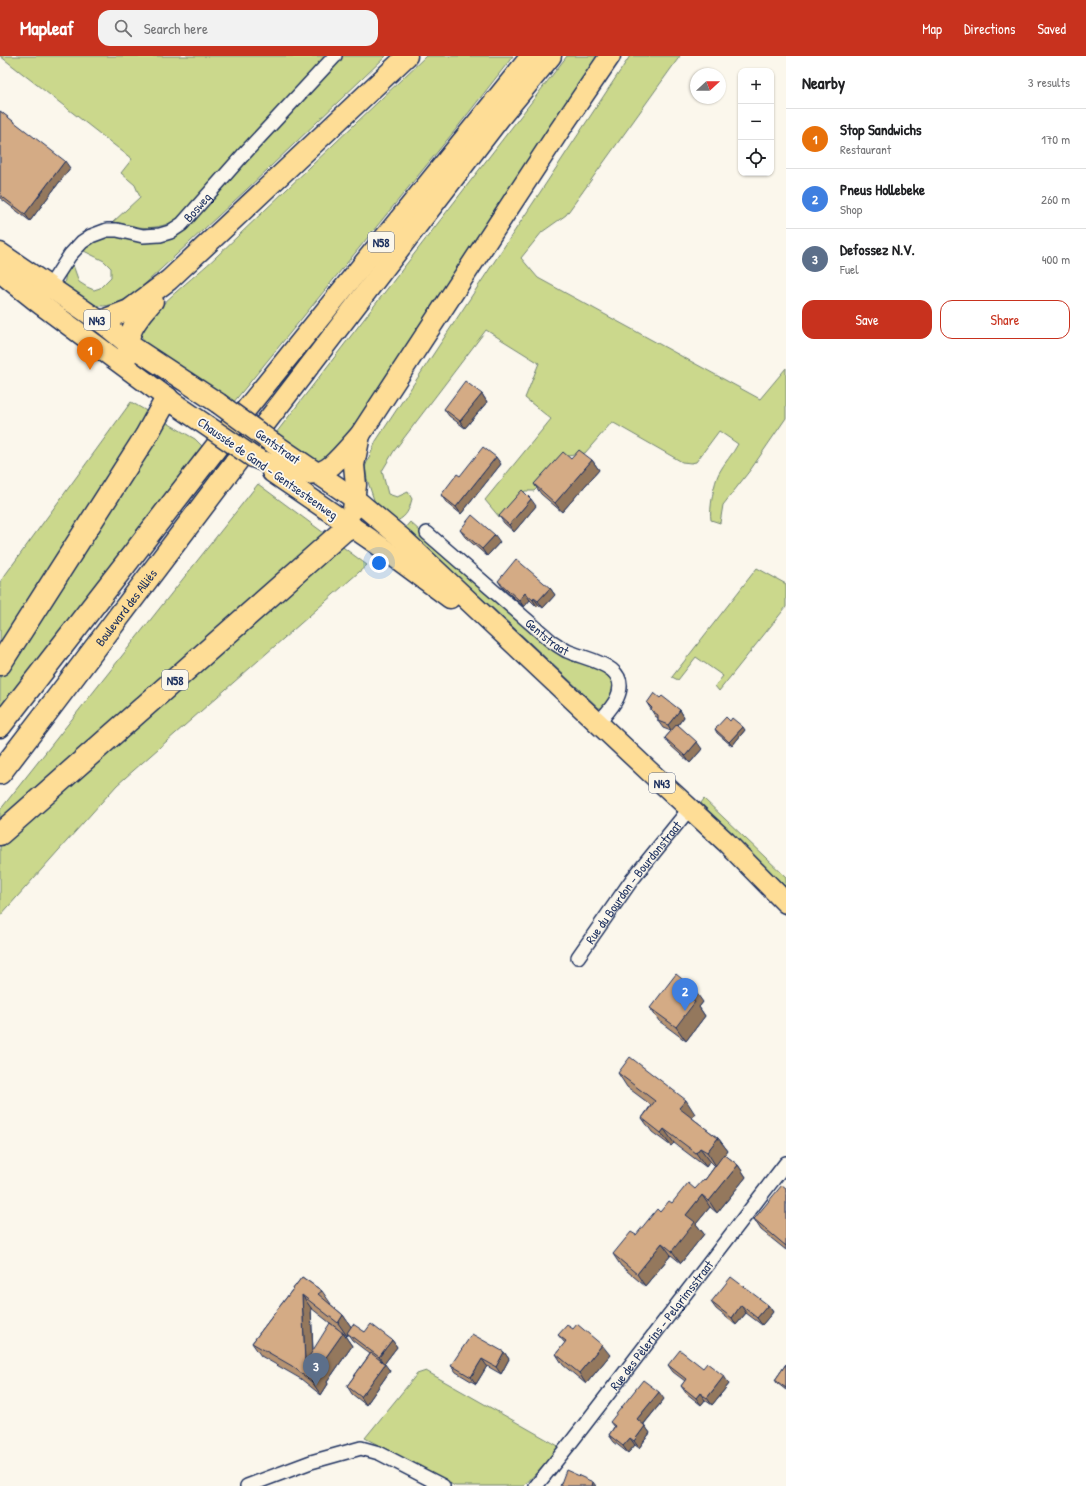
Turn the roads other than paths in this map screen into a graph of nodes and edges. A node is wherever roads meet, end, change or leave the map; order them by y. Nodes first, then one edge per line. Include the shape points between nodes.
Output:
1 (335, 56) edge
2 (407, 56) edge
3 (531, 56) edge
4 (551, 56) edge
5 (610, 56) edge
6 (0, 253) edge
7 (0, 272) edge
8 (169, 280) junction
9 (44, 295) junction
10 (104, 324) junction
11 (127, 343) junction
12 (135, 373) junction
13 (181, 397) junction
14 (232, 428) joint
15 (360, 435) junction
16 (252, 450) junction
17 (301, 474) junction
18 (355, 499) junction
19 (350, 525) junction
20 (426, 533) dead end
21 (0, 664) edge
22 (535, 664) junction
23 (598, 723) junction
24 (0, 726) edge
25 (0, 773) edge
26 (690, 808) junction
27 (0, 834) edge
28 (786, 904) edge
29 (578, 957) dead end
30 (786, 1163) edge
31 (248, 1486) edge
32 (443, 1486) edge
33 (536, 1486) edge

1 - 9 street, Bosweg via 182,224 160,236 143,236 112,230 98,232 82,242 70,255
2 - 8 main road
3 - 14 main road, N58
4 - 16 main road, N58 via 490,132
5 - 15 main road
6 - 9 main road, Gentstraat / N43
7 - 9 main road, Chaussée de Gand - Gentsesteenweg / N43
8 - 10 main road via 129,310 108,318
8 - 11 main road via 135,323
9 - 10 main road, Gentstraat / N43
9 - 12 main road, Chaussée de Gand - Gentsesteenweg / N43
10 - 11 main road, Gentstraat / N43
11 - 12 main road via 128,357
11 - 13 main road, Gentstraat / N43
12 - 13 main road, Chaussée de Gand - Gentsesteenweg / N43
13 - 16 main road, Chaussée de Gand - Gentsesteenweg / N43, bridge
13 - 17 main road, Gentstraat / N43, bridge via 218,403
13 - 21 highway via 146,436
14 - 24 highway, Boulevard des Alliés / N58
15 - 17 main road via 331,466
15 - 18 main road via 354,465
16 - 17 main road, Chaussée de Gand - Gentsesteenweg / N43
16 - 25 highway, Boulevard des Alliés / N58
17 - 18 main road, Gentstraat / N43
17 - 19 main road, Chaussée de Gand - Gentsesteenweg / N43
18 - 19 main road
18 - 22 main road, Gentstraat / N43 via 405,541
19 - 22 main road, Chaussée de Gand - Gentsesteenweg / N43
19 - 27 highway, N58
20 - 23 street, Gentstraat via 551,641 616,673 620,689 616,699
22 - 23 main road, N43
23 - 26 main road, N43
26 - 28 main road, N43
26 - 29 street, Rue du Bourdon - Bourdonstraat via 632,881
30 - 33 street, Rue des Pèlerins - Pelgrimsstraat
31 - 32 street via 311,1462 361,1448 379,1453

